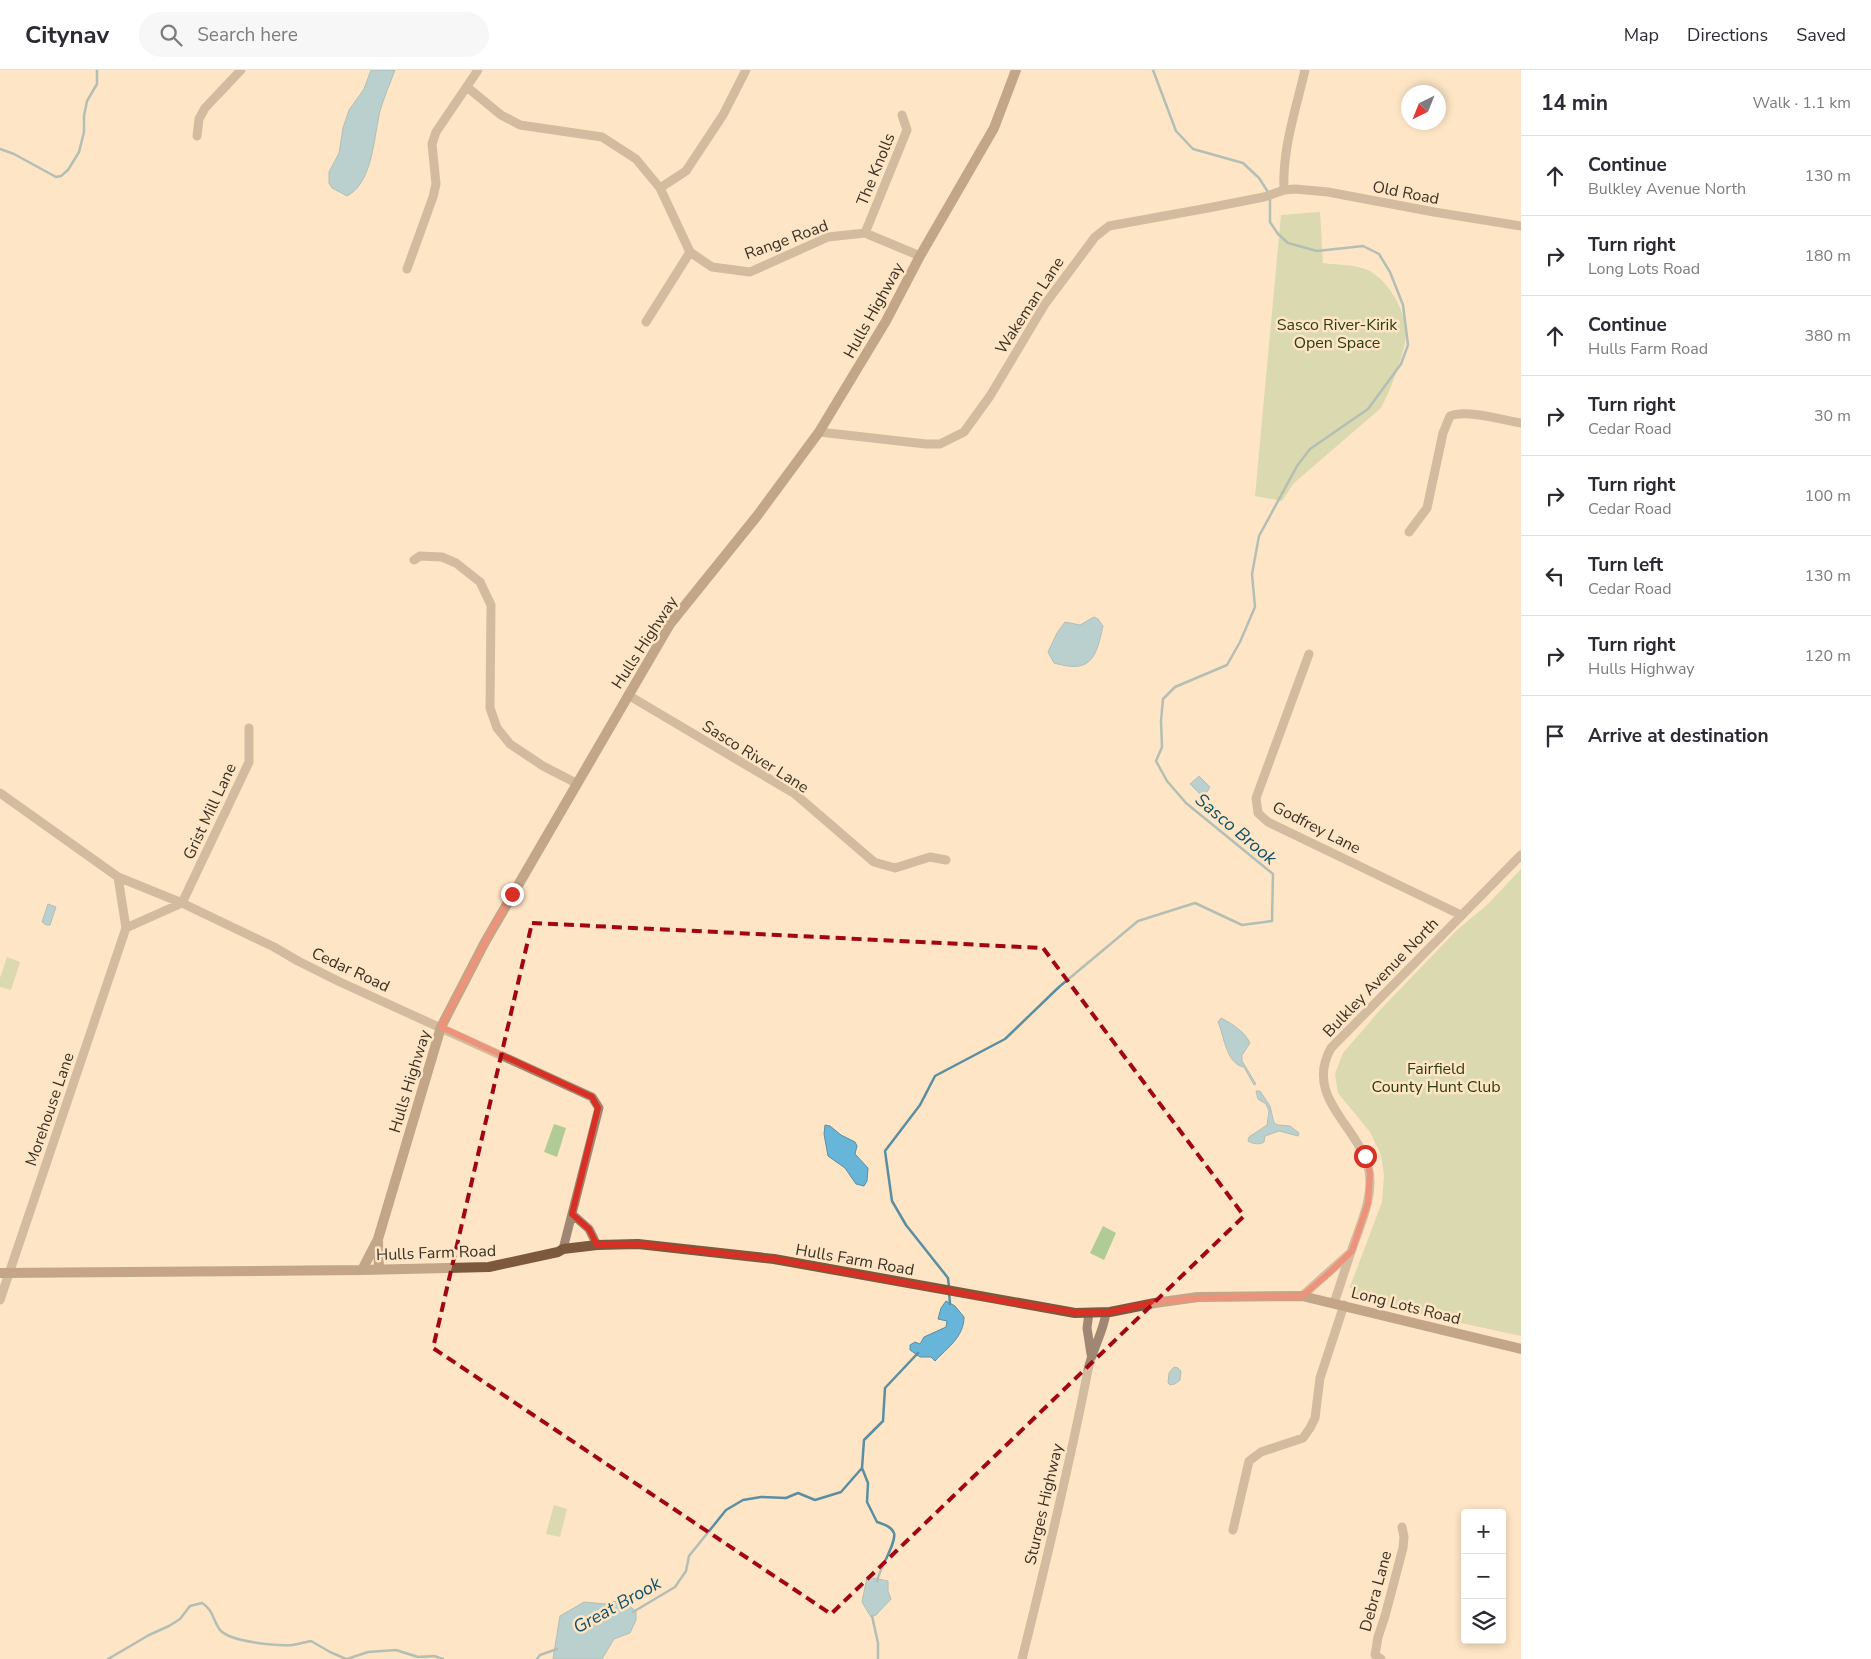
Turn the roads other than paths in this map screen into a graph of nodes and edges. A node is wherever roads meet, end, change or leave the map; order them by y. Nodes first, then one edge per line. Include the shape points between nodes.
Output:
1 (241, 70) edge
2 (478, 70) edge
3 (746, 70) edge
4 (1016, 70) edge
5 (1305, 70) edge
6 (467, 88) junction
7 (902, 115) dead end
8 (197, 136) dead end
9 (660, 188) junction
10 (1284, 190) junction
11 (1521, 226) edge
12 (865, 233) junction
13 (690, 252) junction
14 (920, 256) junction
15 (407, 270) dead end
16 (646, 322) dead end
17 (1521, 423) edge
18 (818, 432) junction
19 (1409, 532) dead end
20 (414, 560) dead end
21 (1309, 654) dead end
22 (628, 695) junction
23 (249, 728) dead end
24 (576, 783) junction
25 (0, 793) edge
26 (1521, 855) edge
27 (946, 860) dead end
28 (118, 877) junction
29 (182, 903) junction
30 (1461, 915) junction
31 (126, 928) junction
32 (441, 1027) junction
33 (572, 1214) junction
34 (378, 1239) junction
35 (597, 1245) junction
36 (563, 1249) junction
37 (1352, 1251) junction
38 (379, 1268) junction
39 (362, 1270) junction
40 (4, 1273) edge
41 (1302, 1296) junction
42 (0, 1300) edge
43 (1339, 1304) junction
44 (1075, 1312) joint
45 (1089, 1313) junction
46 (1106, 1313) junction
47 (1521, 1349) edge
48 (1091, 1355) junction
49 (1402, 1527) dead end
50 (1233, 1530) dead end
51 (1022, 1659) edge
52 (1381, 1659) edge

1 - 8 street via 205,108 199,119
2 - 6 street
3 - 9 street via 723,115 686,172
4 - 14 main road, Hulls Highway via 994,128
5 - 10 street via 1287,146
6 - 9 street via 501,116 520,125 602,137 636,159
6 - 15 street via 436,132 432,144 436,184
7 - 12 street, The Knolls via 907,130
9 - 13 street
10 - 11 street, Old Road via 1328,192
10 - 18 street, Wakeman Lane via 1264,197 1109,226 1095,237 1045,304 990,396 964,432 940,444
12 - 13 street, Range Road via 828,237 750,272 712,267
12 - 14 street, Range Road
13 - 16 street
14 - 18 main road, Hulls Highway via 886,321
17 - 19 street via 1457,413 1450,416 1443,433 1427,508
18 - 22 main road, Hulls Highway via 757,516 670,624
20 - 24 street via 420,556 442,557 456,563 480,582 491,605 490,708 497,728 510,744
21 - 30 street, Godfrey Lane via 1256,798 1258,813 1268,822
22 - 24 main road, Hulls Highway
22 - 27 street, Sasco River Lane via 795,794 874,862 894,868 930,857
23 - 29 street, Grist Mill Lane via 249,762
24 - 32 main road, Hulls Highway via 485,942
25 - 28 street, Cedar Road
26 - 30 street, Bulkley Avenue North
28 - 29 street, Cedar Road
28 - 31 street, Morehouse Lane
29 - 31 street
29 - 32 street, Cedar Road via 340,982
30 - 37 street, Bulkley Avenue North via 1331,1048 1322,1068 1325,1090 1332,1106 1358,1142 1370,1173 1368,1203
31 - 40 street, Morehouse Lane
32 - 33 street, Cedar Road via 592,1097 598,1108
32 - 34 main road, Hulls Highway
33 - 35 street via 589,1229
33 - 36 street, Cedar Road
34 - 38 main road, Hulls Highway
34 - 39 main road, Hulls Highway
35 - 36 main road, Hulls Farm Road
35 - 44 main road, Hulls Farm Road via 638,1244 774,1259
36 - 38 main road, Hulls Farm Road via 489,1267
37 - 41 street, Bulkley Avenue North
37 - 43 street, Bulkley Avenue North
38 - 39 main road, Hulls Farm Road
39 - 40 main road, Hulls Farm Road
40 - 42 street, Morehouse Lane
41 - 43 main road, Long Lots Road
41 - 46 main road, Long Lots Road via 1198,1298 1155,1302
43 - 47 main road, Long Lots Road
43 - 50 street, Bulkley Avenue North via 1310,1428 1303,1438 1261,1452 1249,1461
44 - 45 main road, Long Lots Road
45 - 46 main road, Long Lots Road
45 - 48 street, Sturges Highway via 1087,1328
46 - 48 street, Sturges Highway
48 - 51 street, Sturges Highway via 1068,1470
49 - 52 street, Debra Lane via 1402,1548 1375,1655

